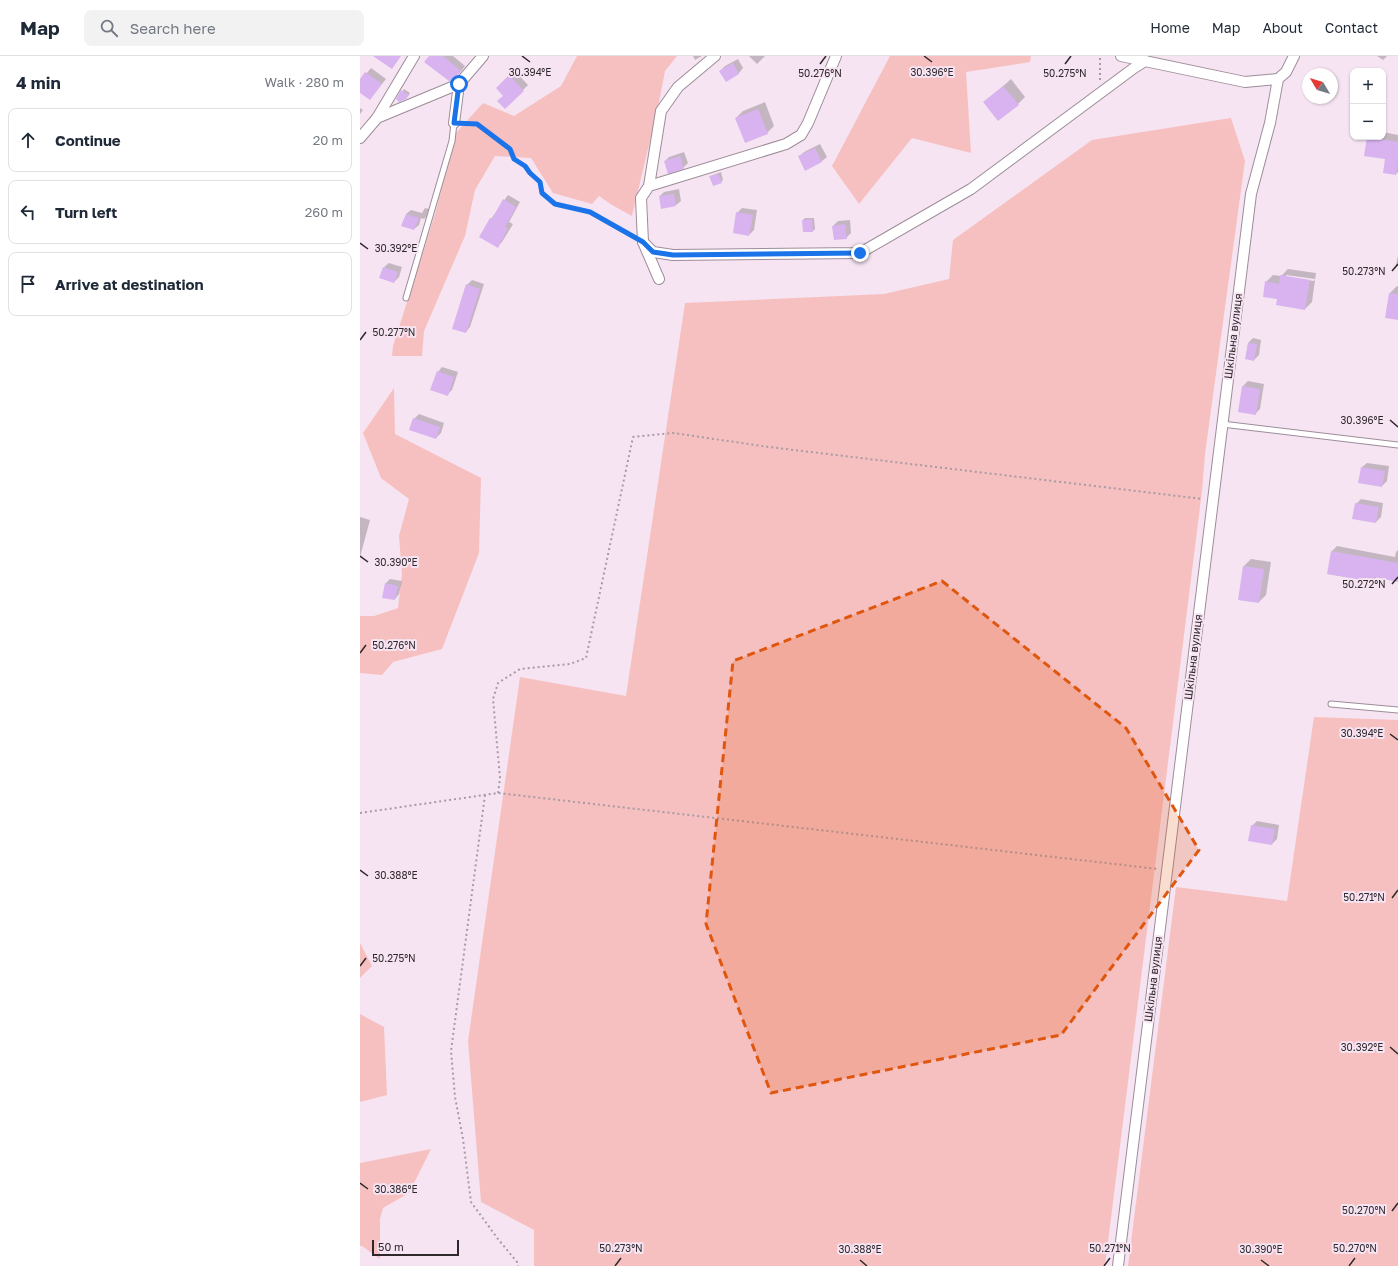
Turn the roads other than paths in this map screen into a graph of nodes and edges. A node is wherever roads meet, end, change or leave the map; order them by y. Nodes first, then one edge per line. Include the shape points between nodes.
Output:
1 (414, 56) edge
2 (483, 56) edge
3 (715, 56) edge
4 (836, 56) edge
5 (1121, 56) edge
6 (1294, 56) edge
7 (1145, 61) junction
8 (1278, 79) junction
9 (459, 84) junction
10 (377, 118) junction
11 (454, 123) joint
12 (360, 138) edge
13 (649, 186) junction
14 (643, 242) junction
15 (660, 279) dead end
16 (406, 298) dead end
17 (1222, 424) junction
18 (1398, 445) edge
19 (1331, 704) dead end
20 (1398, 710) edge
21 (1118, 1266) edge

1 - 10 street
2 - 9 street
3 - 13 street via 678,87 661,111
4 - 13 street via 801,135 786,144
5 - 7 street
6 - 8 street, Шкільна вулиця via 1286,72
7 - 8 street via 1245,82
7 - 14 street via 971,189 860,253 673,255 653,252
8 - 17 street, Шкільна вулиця via 1267,135 1251,194
9 - 10 street
9 - 11 street
10 - 12 street
11 - 16 lane via 452,141
13 - 14 street via 641,198
14 - 15 street
17 - 18 lane
17 - 21 street, Шкільна вулиця
19 - 20 lane

